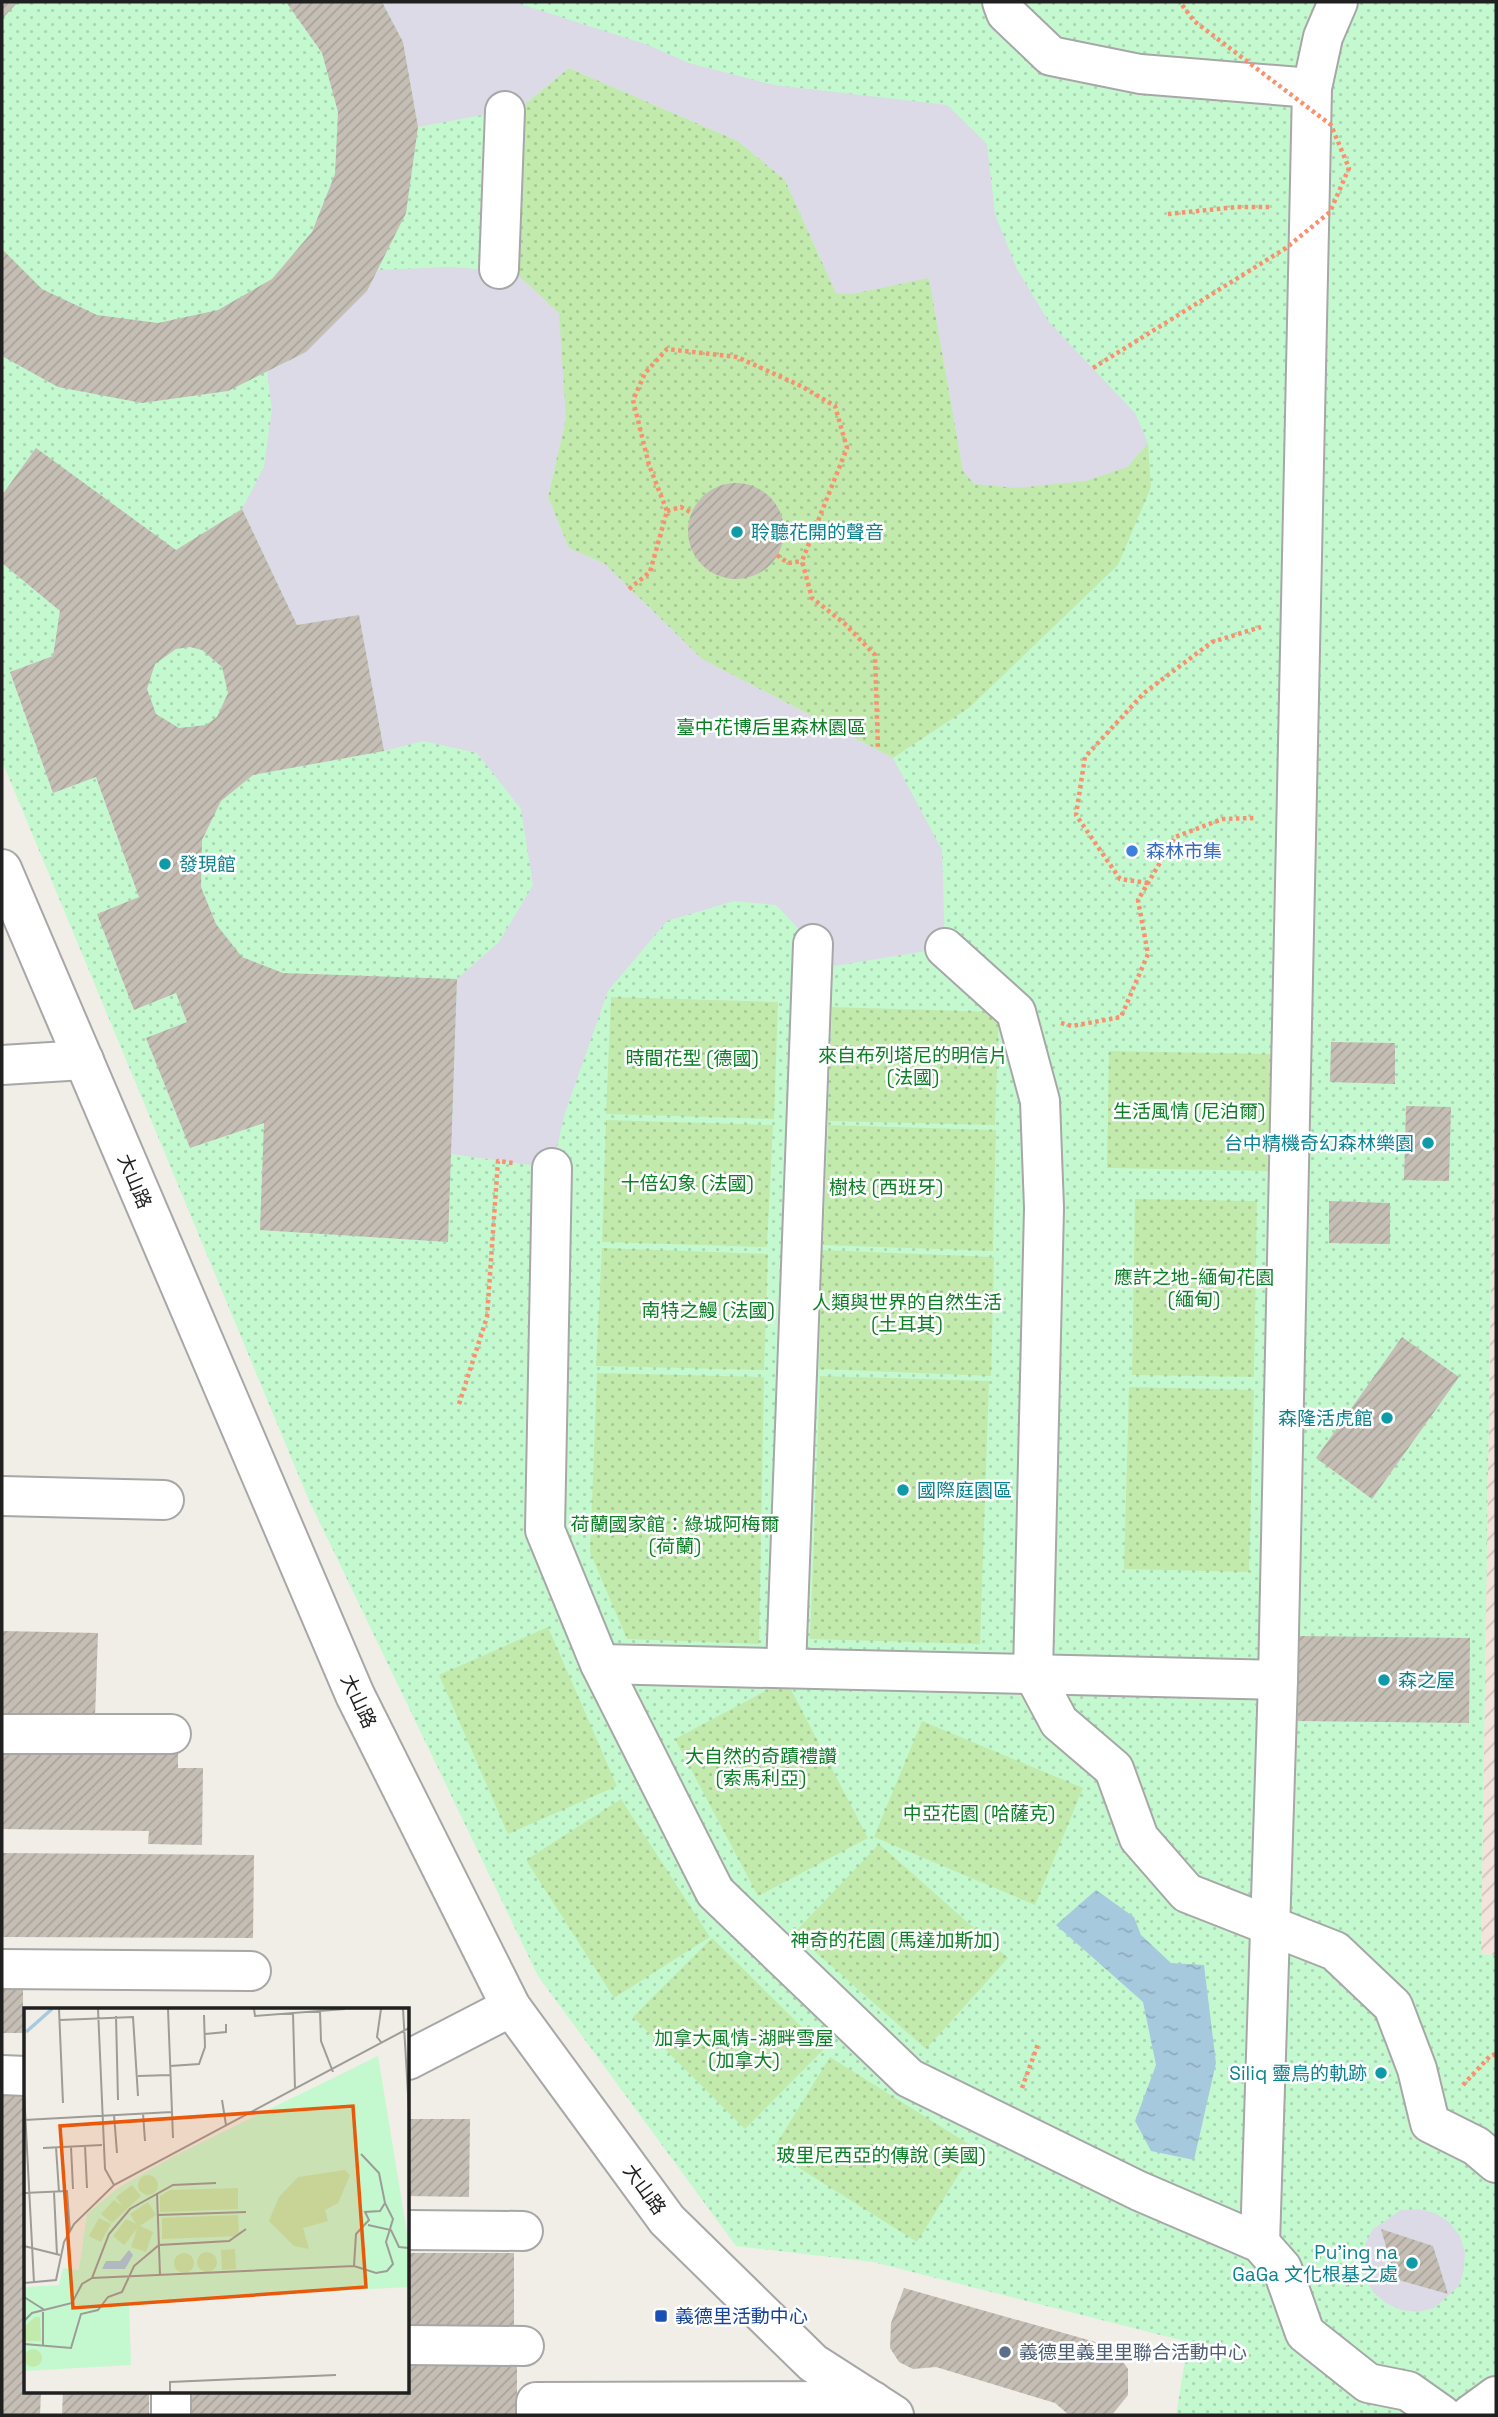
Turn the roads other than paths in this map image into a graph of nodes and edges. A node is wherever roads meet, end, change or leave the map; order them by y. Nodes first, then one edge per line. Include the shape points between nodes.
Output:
1 (1002, 2) edge
2 (1338, 2) edge
3 (1312, 88) junction
4 (505, 111) dead end
5 (499, 269) dead end
6 (2, 869) edge
7 (814, 944) dead end
8 (946, 948) dead end
9 (84, 1060) junction
10 (2, 1065) edge
11 (552, 1168) road end
12 (2, 1496) edge
13 (164, 1500) dead end
14 (600, 1664) junction
15 (786, 1668) junction
16 (1033, 1673) junction
17 (1278, 1680) junction
18 (2, 1734) edge
19 (171, 1734) dead end
20 (1272, 1927) junction
21 (2, 1969) edge
22 (251, 1970) dead end
23 (511, 2007) junction
24 (410, 2059) edge
25 (2, 2075) edge
26 (24, 2076) edge
27 (1496, 2162) edge
28 (410, 2230) edge
29 (523, 2231) dead end
30 (1260, 2243) junction
31 (410, 2345) edge
32 (524, 2346) dead end
33 (171, 2392) edge
34 (1496, 2396) edge
35 (884, 2408) edge
36 (171, 2415) edge
37 (536, 2415) edge
38 (1442, 2415) edge
39 (1470, 2415) edge

1 - 3 street via 1006,13 1051,56 1139,74
2 - 3 street via 1323,37
3 - 17 street
4 - 5 street
6 - 9 street, 大山路
7 - 15 street
8 - 16 street via 1016,1012 1040,1101 1044,1208
9 - 10 street
9 - 23 street, 大山路 via 355,1695
11 - 14 street via 545,1530
12 - 13 street
14 - 15 street
14 - 30 street via 715,1892 909,2078 1139,2191
15 - 16 street
16 - 17 street
16 - 20 street via 1059,1722 1114,1769 1139,1838 1188,1893
17 - 20 street
18 - 19 street
20 - 27 street via 1335,1951 1393,2006 1417,2069 1430,2123
20 - 30 street
21 - 22 street
23 - 24 street
23 - 35 street, 大山路 via 667,2220 813,2363
25 - 26 street
28 - 29 street
30 - 38 street via 1282,2268 1305,2333 1368,2383 1408,2390
31 - 32 street
33 - 36 street
34 - 39 street
35 - 37 street via 536,2402

